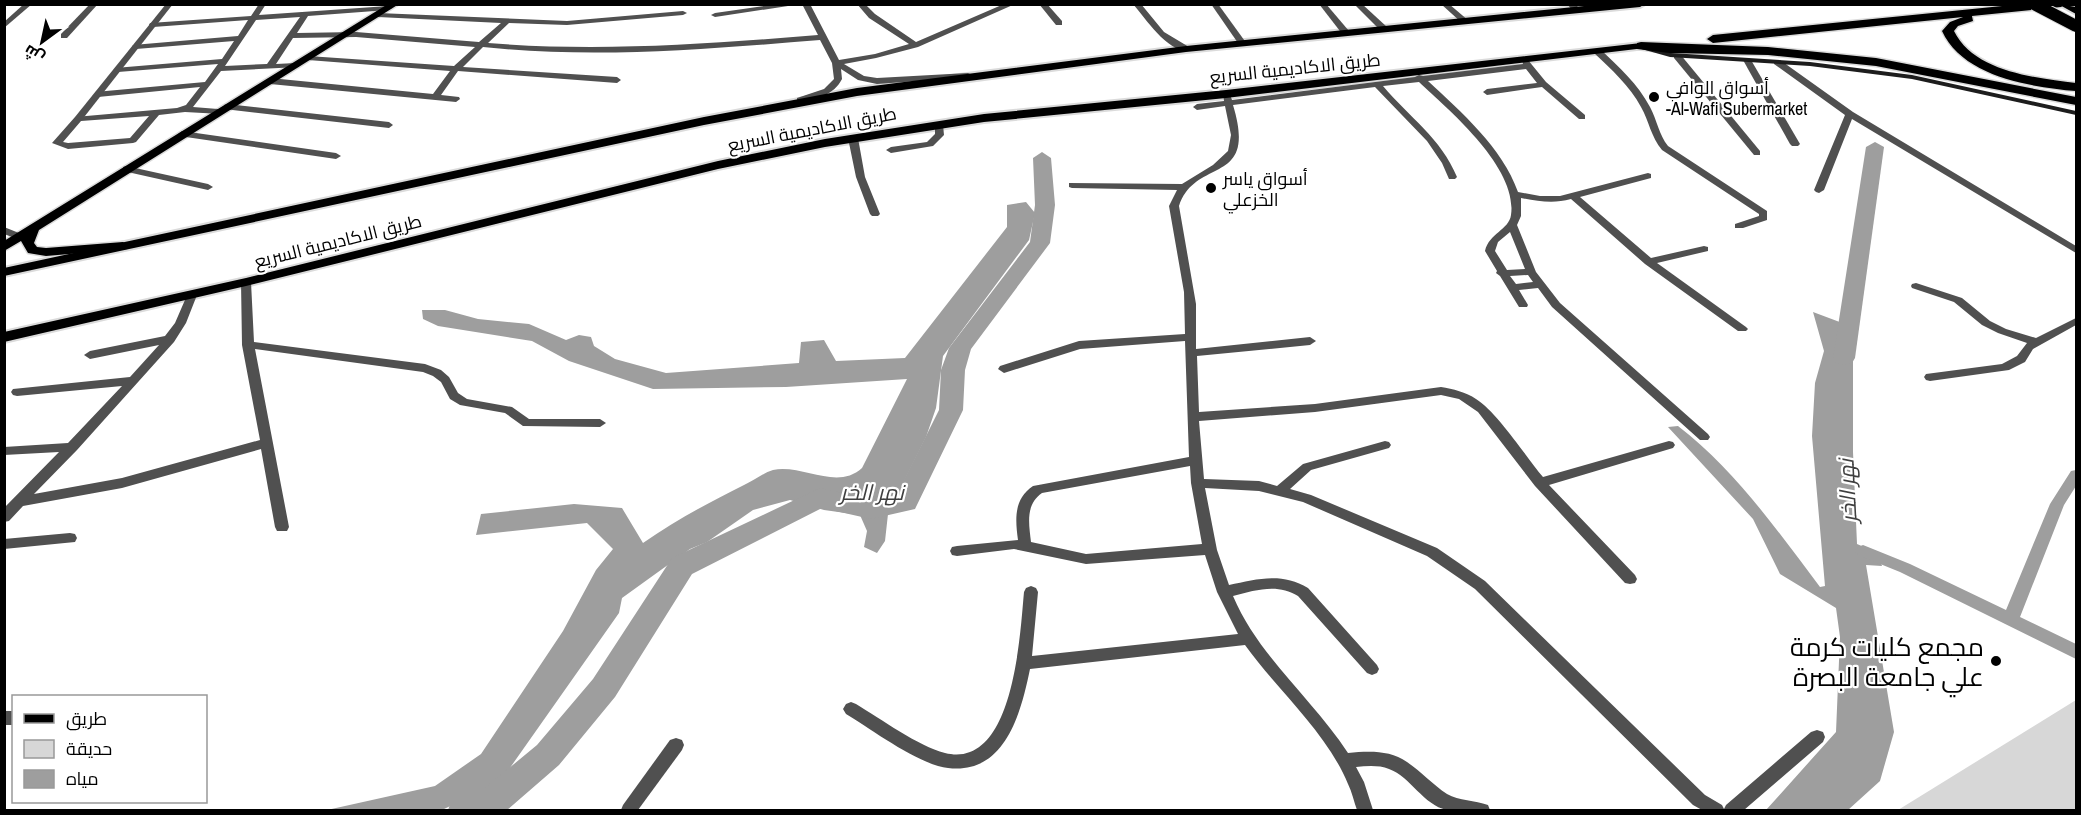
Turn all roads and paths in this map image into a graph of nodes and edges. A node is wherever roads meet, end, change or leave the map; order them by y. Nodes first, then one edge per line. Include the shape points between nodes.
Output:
1 (29, 4) edge
2 (95, 4) edge
3 (178, 4) edge
4 (263, 4) edge
5 (655, 4) edge
6 (798, 4) edge
7 (806, 4) edge
8 (860, 4) edge
9 (1012, 4) edge
10 (1042, 4) edge
11 (1136, 4) edge
12 (1214, 4) edge
13 (1322, 4) edge
14 (1357, 4) edge
15 (1444, 4) edge
16 (1640, 4) edge
17 (2034, 4) edge
18 (2062, 4) edge
19 (169, 5) edge
20 (393, 6) edge
21 (1574, 7) edge
22 (2076, 11) edge
23 (682, 13) dead end
24 (1994, 13) junction
25 (306, 14) junction
26 (378, 15) junction
27 (715, 15) dead end
28 (655, 16) junction
29 (254, 18) junction
30 (8, 19) edge
31 (1465, 21) junction
32 (506, 22) junction
33 (1059, 23) dead end
34 (153, 25) junction
35 (4, 26) edge
36 (2076, 26) edge
37 (1384, 29) junction
38 (1346, 33) junction
39 (348, 34) junction
40 (64, 36) dead end
41 (290, 36) junction
42 (823, 37) junction
43 (240, 38) junction
44 (1243, 44) junction
45 (915, 45) junction
46 (479, 46) junction
47 (1641, 46) junction
48 (136, 47) junction
49 (1186, 49) junction
50 (1597, 51) junction
51 (1677, 56) junction
52 (308, 58) junction
53 (1747, 60) junction
54 (1525, 62) junction
55 (1777, 62) junction
56 (836, 63) junction
57 (221, 65) junction
58 (296, 65) junction
59 (270, 66) junction
60 (118, 70) junction
61 (454, 70) junction
62 (993, 73) junction
63 (1889, 75) junction
64 (1418, 76) junction
65 (617, 80) dead end
66 (270, 81) junction
67 (1542, 83) junction
68 (207, 84) junction
69 (1378, 86) junction
70 (2076, 87) edge
71 (1487, 92) dead end
72 (98, 94) junction
73 (435, 98) junction
74 (456, 99) dead end
75 (1227, 99) junction
76 (2076, 101) edge
77 (1197, 106) dead end
78 (185, 109) junction
79 (222, 109) junction
80 (763, 110) junction
81 (157, 112) junction
82 (2076, 113) edge
83 (1850, 114) junction
84 (1582, 117) dead end
85 (2076, 118) edge
86 (78, 119) junction
87 (389, 125) dead end
88 (939, 125) junction
89 (182, 134) junction
90 (853, 138) junction
91 (1795, 144) dead end
92 (891, 150) dead end
93 (1757, 153) dead end
94 (336, 156) dead end
95 (126, 169) junction
96 (1648, 176) dead end
97 (1452, 177) dead end
98 (1072, 185) dead end
99 (208, 187) dead end
100 (1183, 187) junction
101 (1819, 190) dead end
102 (1516, 194) junction
103 (1573, 196) junction
104 (875, 214) dead end
105 (36, 225) junction
106 (1512, 225) junction
107 (1739, 226) dead end
108 (4, 230) edge
109 (20, 237) junction
110 (123, 246) junction
111 (4, 247) edge
112 (1704, 249) dead end
113 (2076, 250) edge
114 (1649, 262) junction
115 (4, 272) edge
116 (1531, 272) junction
117 (1502, 273) junction
118 (246, 282) junction
119 (1540, 285) junction
120 (1916, 286) dead end
121 (1512, 288) junction
122 (192, 295) junction
123 (1523, 305) dead end
124 (2076, 321) edge
125 (1742, 329) dead end
126 (4, 337) edge
127 (1190, 337) junction
128 (170, 339) junction
129 (1310, 341) dead end
130 (2037, 342) junction
131 (248, 345) junction
132 (1191, 353) junction
133 (90, 355) dead end
134 (1005, 369) dead end
135 (1930, 377) dead end
136 (132, 381) junction
137 (17, 392) dead end
138 (1194, 417) junction
139 (600, 423) dead end
140 (1704, 437) dead end
141 (266, 443) junction
142 (1386, 446) dead end
143 (1669, 446) dead end
144 (74, 447) junction
145 (4, 451) edge
146 (1195, 461) junction
147 (1197, 483) junction
148 (1540, 483) junction
149 (1280, 490) junction
150 (19, 502) junction
151 (4, 517) edge
152 (282, 527) dead end
153 (70, 538) dead end
154 (4, 544) edge
155 (1025, 545) junction
156 (1210, 549) junction
157 (957, 551) dead end
158 (1630, 579) dead end
159 (1031, 592) dead end
160 (1224, 592) junction
161 (1247, 639) junction
162 (1025, 663) junction
163 (1372, 669) dead end
164 (851, 709) dead end
165 (1817, 737) dead end
166 (676, 745) dead end
167 (1345, 760) junction
168 (629, 810) edge
169 (1365, 810) edge
170 (1482, 810) edge
171 (1716, 810) edge
172 (1732, 810) edge

1 - 30 street
2 - 40 street
3 - 19 street
4 - 29 street
5 - 28 street
6 - 27 street
7 - 42 street
8 - 45 street
9 - 45 street
10 - 33 street
11 - 49 street via 1161,34
12 - 44 street
13 - 38 street
14 - 37 street
15 - 31 street
16 - 21 highway, طريق الاكاديمية السريع
17 - 36 highway, bridge
18 - 22 highway
18 - 24 highway
19 - 34 street
20 - 25 street
20 - 26 main road
21 - 31 highway, طريق الاكاديمية السريع
23 - 28 street
24 - 47 highway
24 - 70 highway via 1954,24 1948,31 1951,41 1968,56 1996,69
25 - 29 street
25 - 41 street
26 - 32 street
26 - 39 main road
28 - 32 street via 579,23
29 - 34 street
29 - 43 street
30 - 35 street
31 - 37 highway, طريق الاكاديمية السريع
32 - 46 street
34 - 48 street
37 - 38 highway, طريق الاكاديمية السريع
38 - 44 highway, طريق الاكاديمية السريع
39 - 41 street
39 - 46 street
39 - 52 main road
41 - 59 street
42 - 46 street via 626,50
42 - 56 street
43 - 48 street
43 - 57 street
44 - 49 highway, طريق الاكاديمية السريع
45 - 56 street
46 - 61 street
47 - 50 highway, طريق الاكاديمية السريع
47 - 51 main road
47 - 76 highway via 1778,52 1876,62
48 - 60 street
49 - 62 highway, طريق الاكاديمية السريع
50 - 54 highway, طريق الاكاديمية السريع
50 - 107 street via 1624,77 1642,102 1665,148 1764,213 1764,218
51 - 53 main road
51 - 93 street
52 - 58 main road
52 - 61 street
53 - 55 main road
53 - 91 street
54 - 64 highway, طريق الاكاديمية السريع
54 - 67 street
55 - 63 main road
55 - 83 street
56 - 62 street via 861,78 878,81
56 - 80 street via 838,79 833,88
57 - 59 street
57 - 60 street
57 - 68 street
58 - 59 street
58 - 66 main road
60 - 72 street
61 - 65 street
61 - 73 street
62 - 80 highway, طريق الاكاديمية السريع
63 - 82 main road
63 - 85 main road
64 - 69 street
64 - 75 highway, طريق الاكاديمية السريع
64 - 102 street via 1481,140
66 - 73 street
66 - 79 main road
67 - 71 street
67 - 84 street
68 - 72 street
68 - 78 street
69 - 75 street
69 - 97 street via 1441,150
72 - 86 street
73 - 74 street
75 - 77 street
75 - 88 highway, طريق الاكاديمية السريع
75 - 100 street via 1236,137 1234,148 1227,159
78 - 79 street
78 - 81 street
79 - 87 street
79 - 89 main road
80 - 110 highway, طريق الاكاديمية السريع
81 - 86 street
81 - 86 street via 133,140 58,145
83 - 101 street
83 - 113 street
88 - 90 highway, طريق الاكاديمية السريع
88 - 92 street via 940,135 930,144
89 - 94 street
89 - 95 main road
90 - 104 street via 859,177
90 - 118 highway, طريق الاكاديمية السريع via 718,165
95 - 99 street
95 - 105 main road
96 - 103 street
98 - 100 street
100 - 127 street via 1175,196 1174,206 1191,306
102 - 103 street via 1551,200
102 - 106 street
103 - 114 street
105 - 109 main road
105 - 110 main road via 27,243 39,252
106 - 116 street
106 - 117 street via 1490,247
108 - 109 street
109 - 111 main road
110 - 115 highway, طريق الاكاديمية السريع
112 - 114 street
114 - 125 street
116 - 117 street
116 - 119 street
117 - 121 street
118 - 122 highway, طريق الاكاديمية السريع
118 - 131 street
119 - 121 street
119 - 140 street via 1569,319
120 - 130 street via 1958,300 2002,331
121 - 123 street
122 - 126 highway, طريق الاكاديمية السريع
122 - 128 street via 185,317
124 - 130 street
127 - 132 street
127 - 134 street via 1079,345
128 - 133 street
128 - 136 street
129 - 132 street
130 - 135 street via 2005,367
131 - 139 street via 425,368 437,373 454,396 464,402 511,411 531,424
131 - 141 street
132 - 138 street
136 - 137 street
136 - 144 street
138 - 146 street
138 - 148 street via 1315,408 1441,391 1457,393 1482,409
141 - 150 street via 132,481
141 - 152 street
142 - 149 street via 1313,464
143 - 148 street
144 - 145 street
144 - 150 street
146 - 147 street
146 - 155 street via 1038,489 1024,500
147 - 149 street
147 - 156 street
148 - 158 street
149 - 171 street via 1421,547 1465,573 1699,800
150 - 151 street
153 - 154 street
155 - 156 street via 1086,559
155 - 157 street via 1000,544
156 - 160 street
159 - 162 street
160 - 161 street
160 - 163 street via 1277,582 1293,585
161 - 162 street
161 - 167 street
162 - 164 street via 1006,725 983,754 967,762 947,761 929,753
165 - 172 street
166 - 168 street
167 - 169 street via 1358,783
167 - 170 street via 1390,760 1442,800

